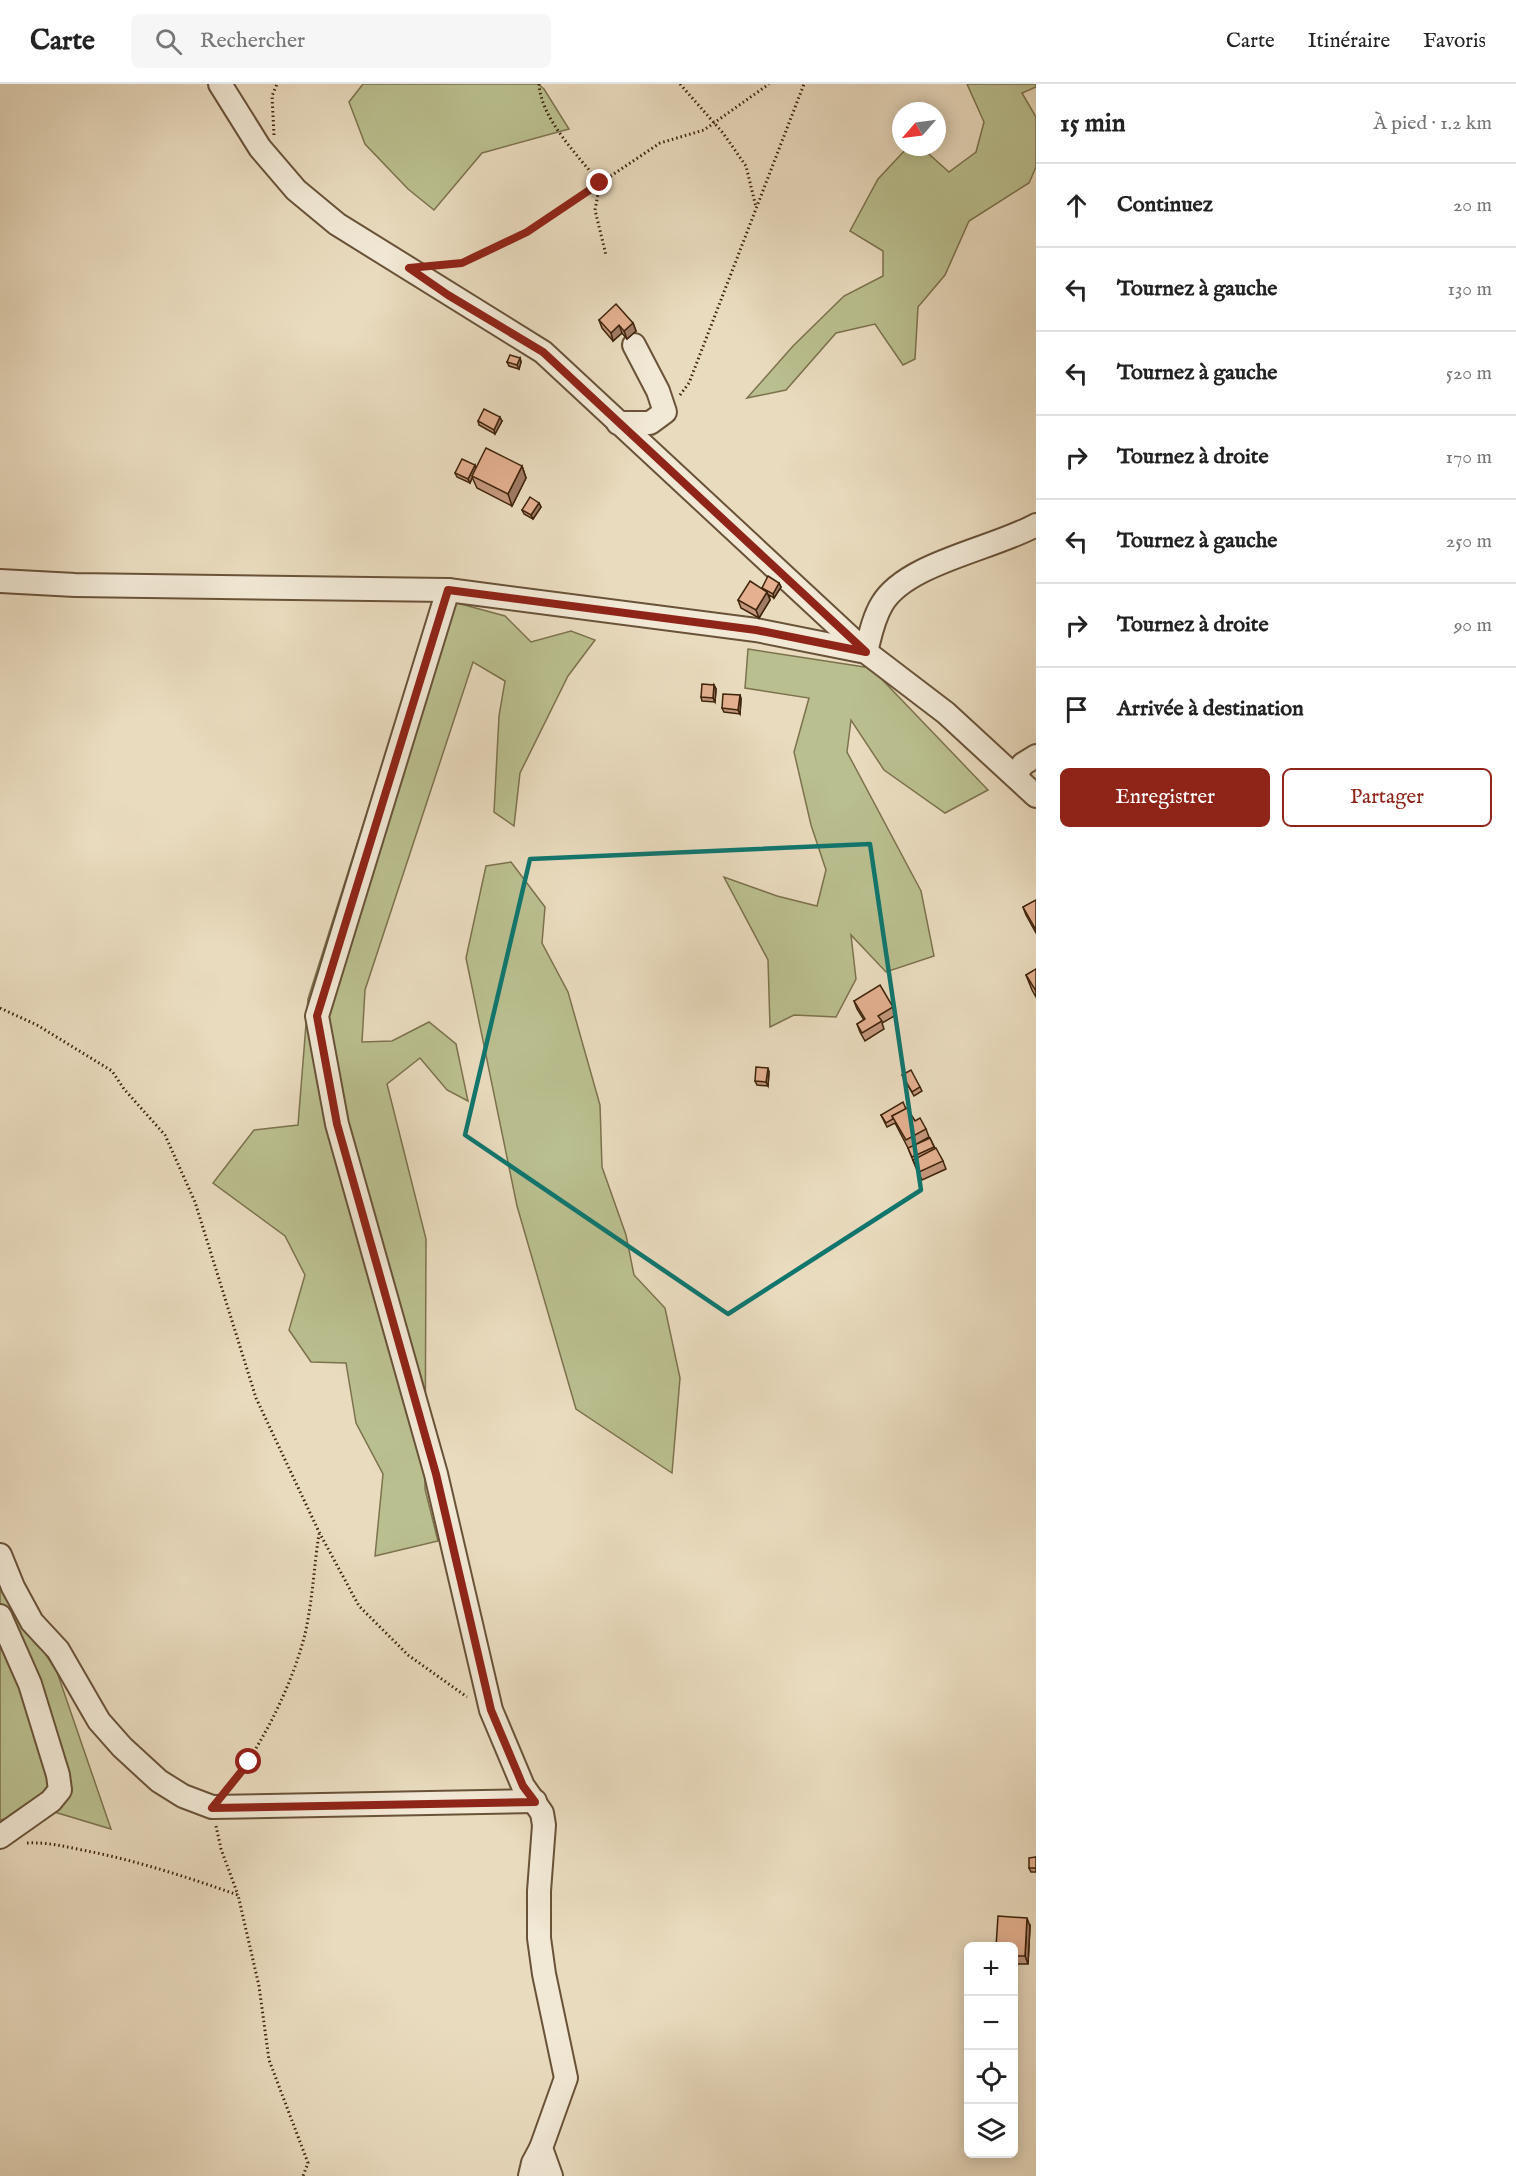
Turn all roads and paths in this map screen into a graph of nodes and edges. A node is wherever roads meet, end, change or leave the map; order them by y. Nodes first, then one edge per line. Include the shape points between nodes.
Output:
1 (220, 84) edge
2 (278, 84) edge
3 (539, 84) edge
4 (680, 84) edge
5 (769, 84) edge
6 (804, 84) edge
7 (713, 124) junction
8 (276, 166) junction
9 (600, 183) junction
10 (756, 208) junction
11 (606, 255) dead end
12 (409, 268) junction
13 (634, 345) dead end
14 (665, 412) junction
15 (618, 423) junction
16 (1036, 525) edge
17 (0, 581) edge
18 (448, 590) junction
19 (866, 652) junction
20 (1036, 756) edge
21 (1015, 776) junction
22 (1036, 796) edge
23 (0, 1008) edge
24 (319, 1532) junction
25 (0, 1555) edge
26 (0, 1616) edge
27 (491, 1710) junction
28 (535, 1802) junction
29 (212, 1808) junction
30 (10, 1840) edge
31 (238, 1895) junction
32 (541, 2148) junction
33 (303, 2176) edge
34 (530, 2176) edge
35 (551, 2176) edge

1 - 8 street via 260,148
2 - 8 path via 272,96
3 - 9 path via 539,97 553,122
4 - 7 path
5 - 7 path
6 - 10 path
7 - 9 path via 660,143
7 - 10 path via 746,166
8 - 12 street via 296,190 337,224
9 - 11 path via 595,210
9 - 12 path via 527,232 462,263
10 - 14 path via 689,383
12 - 15 street via 543,352
13 - 14 street
14 - 15 street via 650,423
15 - 19 street
16 - 19 street via 920,571 901,583 882,603
17 - 18 street
18 - 19 street via 756,630
18 - 27 street via 317,1016 337,1124 436,1474
19 - 21 street via 946,713
20 - 21 street via 1023,764
21 - 22 street
23 - 24 path via 44,1029 112,1071 165,1135 195,1202 256,1398
24 - 27 path via 359,1606 408,1655
24 - 29 path via 304,1638 283,1696 249,1762
25 - 29 street via 32,1622 58,1650 99,1721 159,1781
26 - 30 street via 30,1683 60,1790
27 - 28 street via 523,1786
28 - 29 street
28 - 32 street via 544,1825 539,1938 566,2078
29 - 31 path via 220,1849
30 - 31 path via 110,1855
31 - 33 path via 259,1986 269,2060 308,2163
32 - 34 street
32 - 35 street

